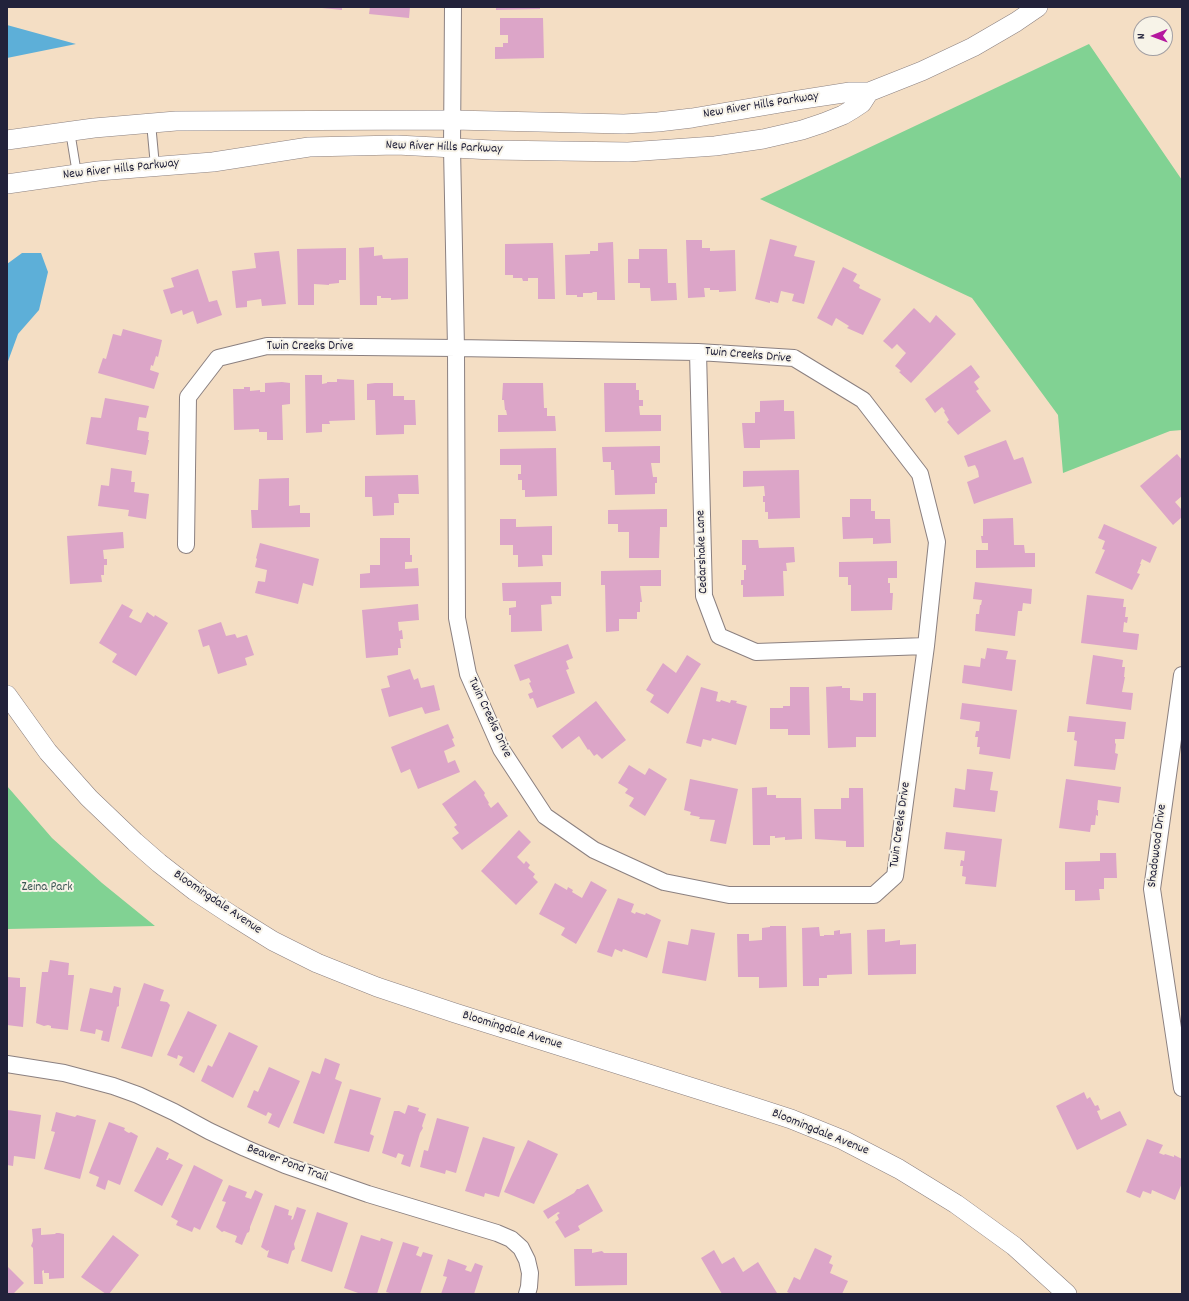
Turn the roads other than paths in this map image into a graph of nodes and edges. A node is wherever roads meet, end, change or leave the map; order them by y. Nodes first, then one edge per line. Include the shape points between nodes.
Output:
1 (453, 7) edge
2 (1038, 7) edge
3 (869, 92) junction
4 (453, 120) junction
5 (151, 122) junction
6 (70, 131) junction
7 (7, 140) edge
8 (452, 148) junction
9 (155, 166) junction
10 (77, 174) junction
11 (7, 184) edge
12 (456, 348) junction
13 (698, 352) junction
14 (186, 545) dead end
15 (926, 646) junction
16 (1182, 675) edge
17 (7, 695) edge
18 (1175, 776) edge
19 (7, 1064) edge
20 (1182, 1088) edge
21 (527, 1294) edge
22 (1067, 1294) edge

1 - 4 street, Twin Creeks Drive
2 - 3 street, New River Hills Parkway via 973,47
3 - 4 street, New River Hills Parkway via 850,92 658,122 589,124
3 - 8 street, New River Hills Parkway via 853,109 823,123 763,139 715,146 628,152
4 - 5 street, New River Hills Parkway
4 - 8 street, Twin Creeks Drive
5 - 6 street, New River Hills Parkway
5 - 9 lane
6 - 7 street, New River Hills Parkway
6 - 10 lane
8 - 9 street, New River Hills Parkway via 397,145 309,147 232,160
8 - 12 street, Twin Creeks Drive
9 - 10 street, New River Hills Parkway
10 - 11 street, New River Hills Parkway
12 - 13 street, Twin Creeks Drive
12 - 14 street, Twin Creeks Drive via 267,346 218,358 188,397
12 - 15 street, Twin Creeks Drive via 457,618 468,674 501,749 545,816 594,850 664,882 729,895 874,895 894,876
13 - 15 street, Twin Creeks Drive via 794,358 864,400 920,474 938,542
13 - 15 street, Cedarshake Lane via 704,596 719,636 756,652
16 - 18 street, Shadowood Drive
17 - 22 street, Bloomingdale Avenue via 58,763 89,798 135,842 195,891 274,941 324,966 377,987 746,1104 843,1140 899,1169 961,1207 1014,1246
18 - 20 street, Shadowood Drive via 1152,889
19 - 21 street, Beaver Pond Trail via 64,1073 113,1086 138,1095 239,1146 284,1165 368,1194 497,1232 521,1248 528,1260 530,1273

